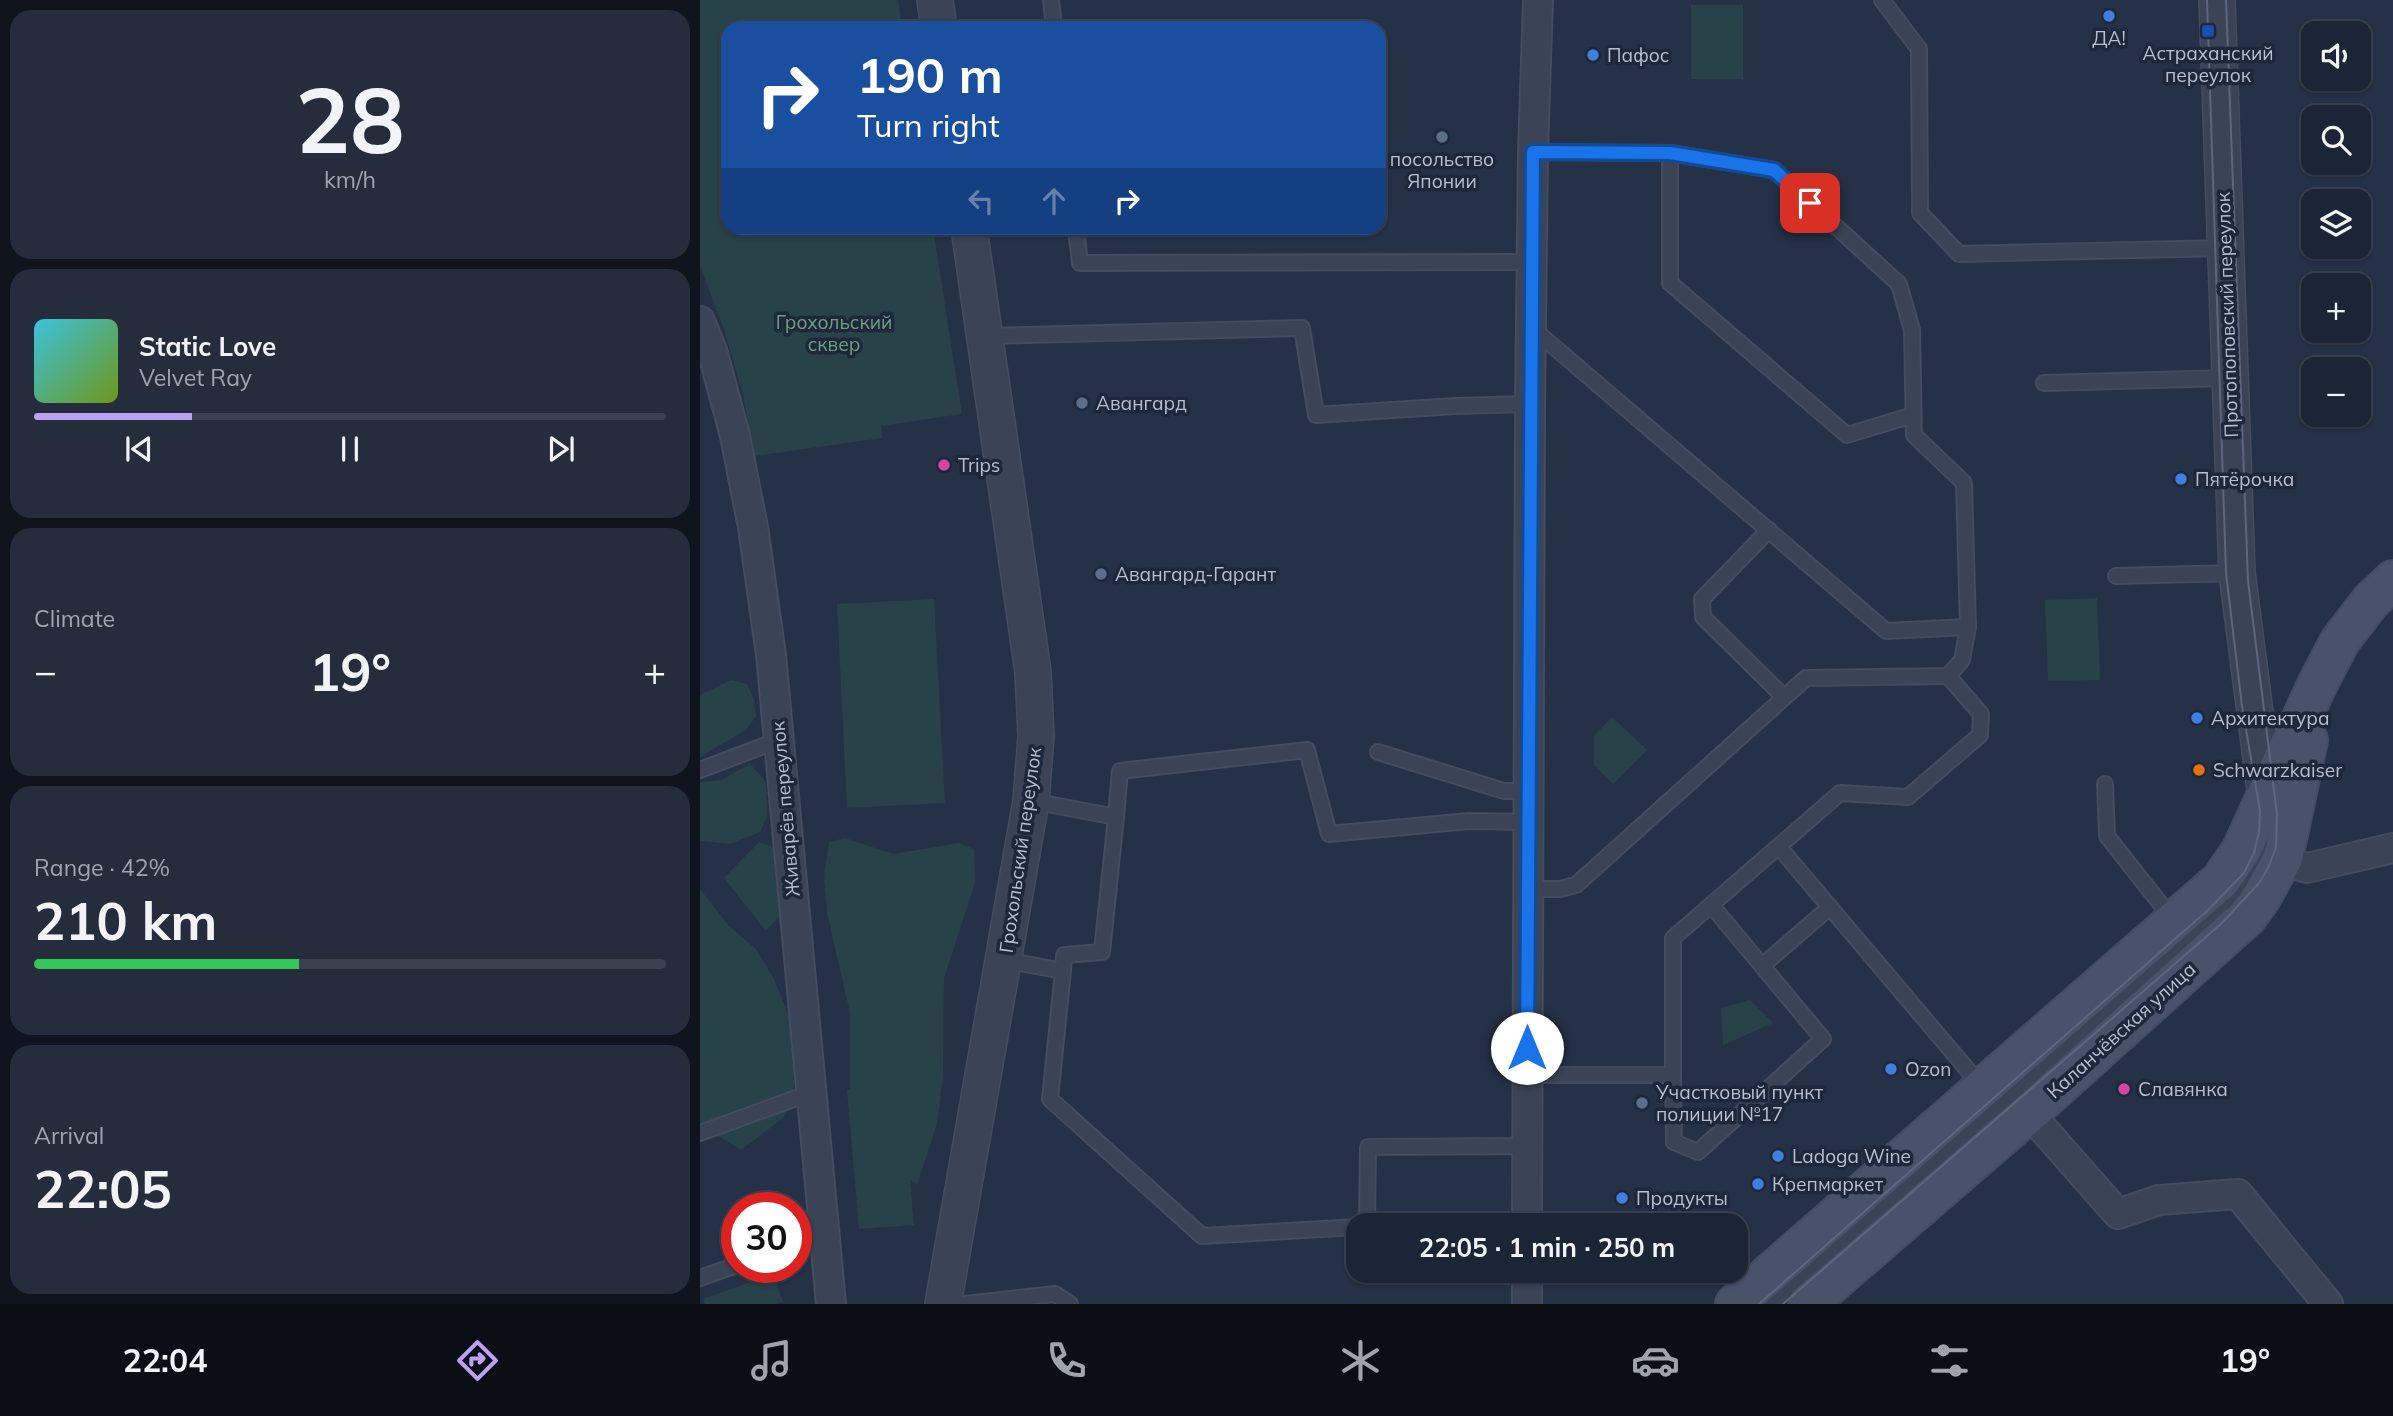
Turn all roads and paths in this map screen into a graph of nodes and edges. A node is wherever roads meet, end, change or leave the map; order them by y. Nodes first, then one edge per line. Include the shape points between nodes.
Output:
1 (935, 0) edge
2 (1051, 0) edge
3 (1538, 0) edge
4 (1882, 0) edge
5 (2217, 0) edge
6 (938, 21) edge
7 (1053, 21) edge
8 (1533, 152) junction
9 (1670, 153) junction
10 (970, 235) edge
11 (1077, 235) edge
12 (2225, 248) junction
13 (1532, 261) junction
14 (700, 321) edge
15 (1532, 328) junction
16 (985, 335) junction
17 (2229, 378) junction
18 (2044, 383) dead end
19 (1530, 404) junction
20 (1913, 415) junction
21 (1769, 530) junction
22 (2237, 573) junction
23 (2116, 576) dead end
24 (2393, 580) edge
25 (1968, 627) junction
26 (1948, 676) junction
27 (2317, 685) junction
28 (1784, 697) junction
29 (779, 740) junction
30 (1378, 752) dead end
31 (700, 770) edge
32 (2105, 784) dead end
33 (1527, 791) junction
34 (1031, 801) junction
35 (1116, 817) junction
36 (2275, 821) junction
37 (1527, 822) junction
38 (1779, 846) junction
39 (2393, 848) edge
40 (1527, 889) junction
41 (1712, 905) junction
42 (1830, 907) junction
43 (2175, 922) junction
44 (1004, 960) junction
45 (1763, 965) junction
46 (1062, 971) junction
47 (1527, 1075) junction
48 (1673, 1075) junction
49 (1984, 1089) junction
50 (810, 1093) junction
51 (2029, 1112) junction
52 (700, 1133) edge
53 (1526, 1146) junction
54 (1367, 1213) edge
55 (1527, 1213) edge
56 (1346, 1228) edge
57 (824, 1234) junction
58 (812, 1238) edge
59 (721, 1271) edge
60 (700, 1278) edge
61 (1527, 1283) edge
62 (831, 1304) edge
63 (943, 1304) edge
64 (965, 1304) edge
65 (1070, 1304) edge
66 (1527, 1304) edge
67 (1735, 1304) edge
68 (1771, 1304) edge
69 (1808, 1304) edge
70 (2328, 1304) edge

1 - 6 street
2 - 7 lane
3 - 8 street
4 - 12 lane via 1919,49 1920,213 1959,254
5 - 12 street, Протопоповский переулок
8 - 9 lane
8 - 13 street
9 - 20 lane via 1774,170 1899,284 1912,330
9 - 20 lane via 1670,283 1847,435
10 - 16 street, Грохольский переулок
11 - 13 lane via 1080,263
12 - 17 street, Протопоповский переулок
13 - 15 street
14 - 29 street, Живарёв переулок via 724,389 753,527
15 - 19 street
15 - 21 lane
16 - 19 lane via 1302,328 1316,415
16 - 34 street, Грохольский переулок via 1033,672 1036,736
17 - 18 lane
17 - 22 street, Протопоповский переулок
19 - 33 street
20 - 25 lane via 1914,435 1964,483
21 - 25 lane via 1886,631
21 - 28 lane via 1702,599 1703,617
22 - 23 lane
22 - 36 street, Протопоповский переулок
24 - 27 main road via 2340,641
25 - 26 lane via 1962,660
26 - 28 lane via 1806,678
26 - 38 lane via 1981,714 1980,735 1908,797 1840,793
27 - 36 main road
27 - 36 main road, Каланчёвская улица via 2303,764
28 - 40 lane via 1576,885
29 - 31 lane
29 - 50 street, Живарёв переулок
30 - 33 lane via 1504,791
32 - 43 lane via 2107,836
33 - 37 street
34 - 35 lane
34 - 44 street, Грохольский переулок
35 - 37 lane via 1120,771 1307,750 1329,834 1469,821
35 - 46 lane via 1102,952 1064,955
36 - 39 street via 2293,864 2307,868
36 - 43 main road, Каланчёвская улица
36 - 51 main road, Каланчёвская улица via 2261,898 2247,917
36 - 68 lane via 2251,878 2215,916
37 - 40 street
38 - 41 lane
38 - 42 lane
40 - 47 street
41 - 45 lane
41 - 48 lane via 1673,938
42 - 45 lane
42 - 49 lane
43 - 49 main road, Каланчёвская улица
44 - 46 lane
44 - 63 street, Грохольский переулок
45 - 48 lane via 1823,1039 1698,1152 1674,1142
46 - 56 lane via 1050,1099 1202,1236
47 - 48 lane
47 - 53 street
49 - 67 main road, Каланчёвская улица
50 - 52 lane
50 - 57 street, Живарёв переулок
51 - 69 main road, Каланчёвская улица
51 - 70 street via 2118,1214 2159,1200 2238,1194
53 - 54 lane via 1368,1147
53 - 55 street
57 - 58 lane
57 - 62 street, Живарёв переулок
59 - 60 lane
61 - 66 street
64 - 65 lane via 1055,1294

